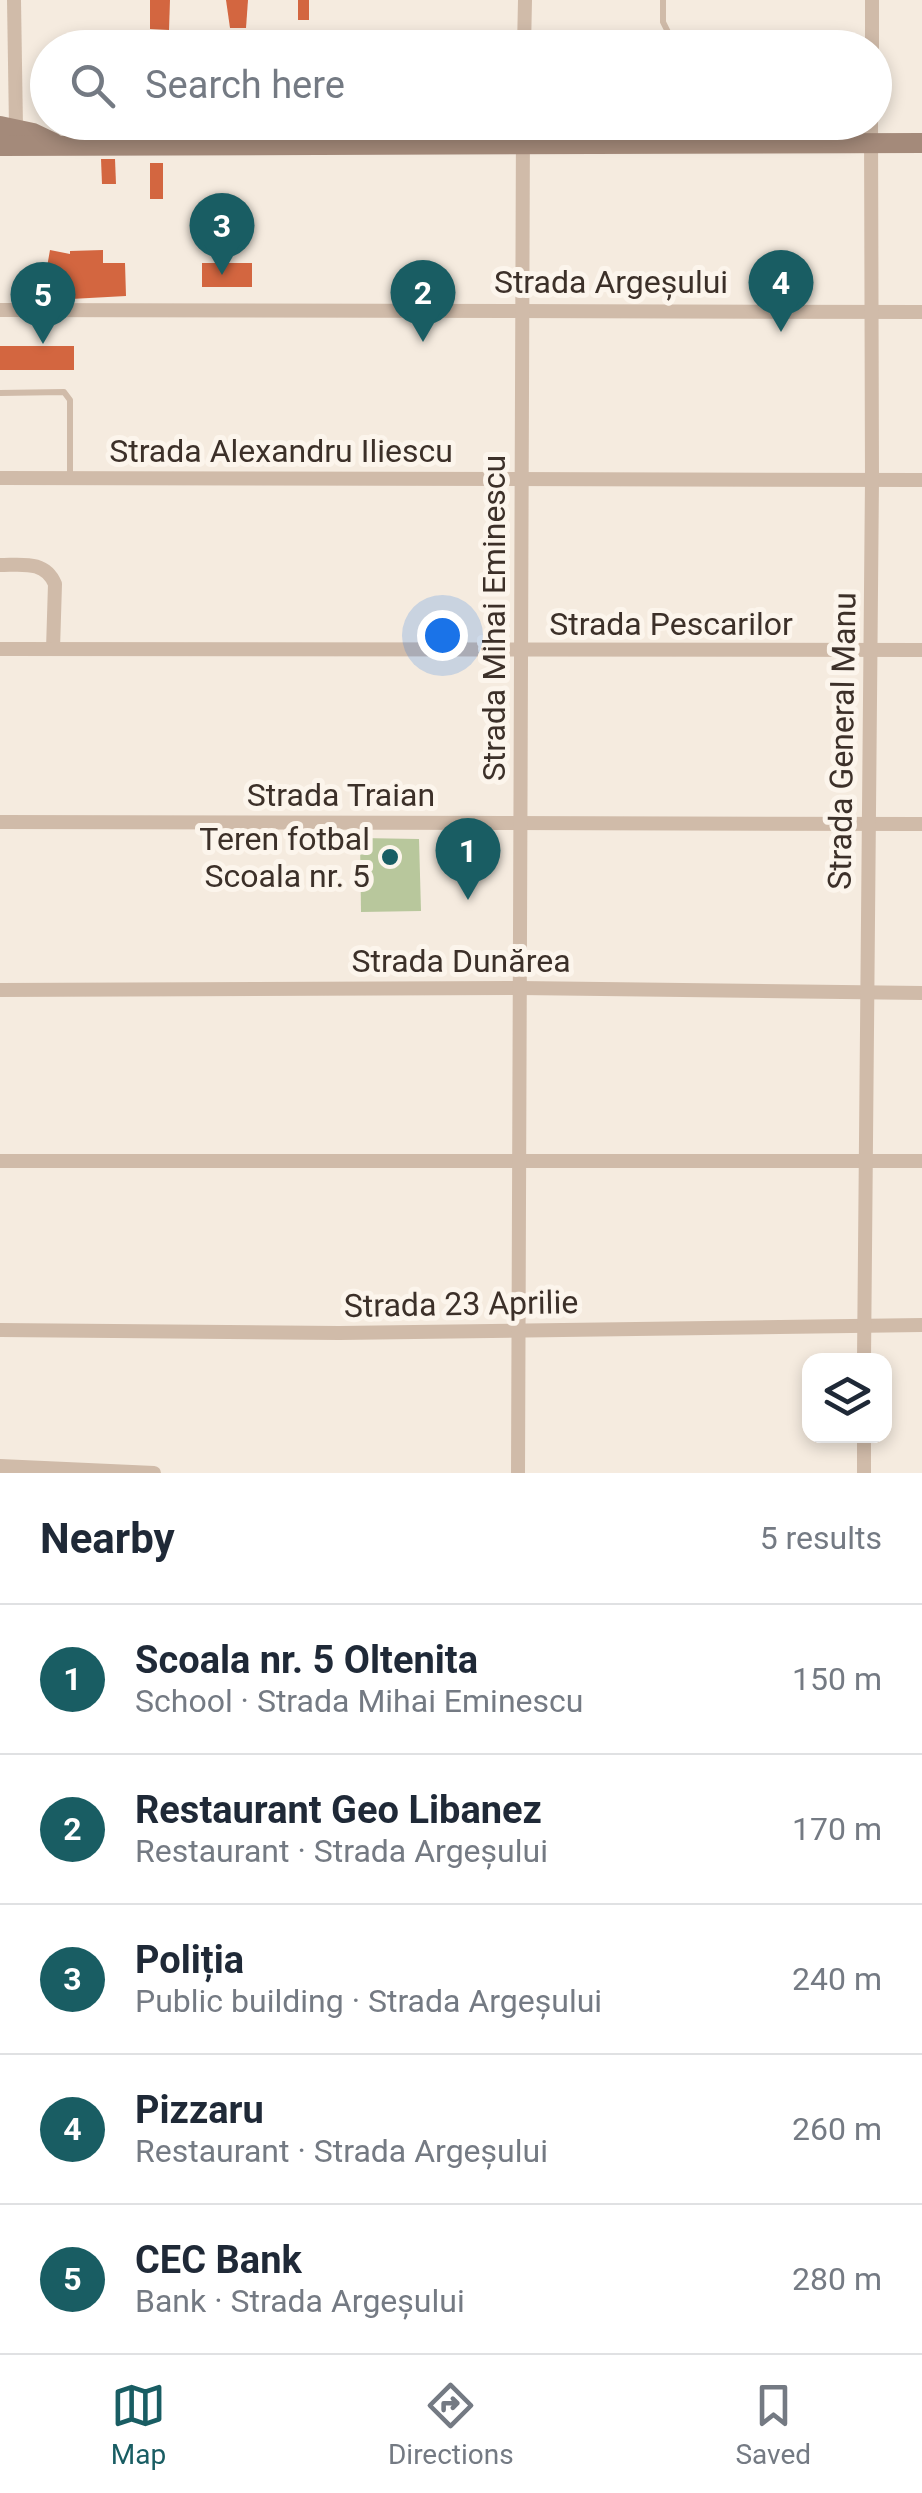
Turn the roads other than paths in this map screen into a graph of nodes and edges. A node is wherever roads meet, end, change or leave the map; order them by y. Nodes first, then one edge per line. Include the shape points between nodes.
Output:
1 (14, 0) edge
2 (525, 0) edge
3 (663, 0) edge
4 (872, 0) edge
5 (524, 30) edge
6 (667, 30) edge
7 (872, 30) edge
8 (7, 48) edge
9 (8, 127) edge
10 (892, 137) edge
11 (45, 140) edge
12 (226, 140) edge
13 (523, 140) edge
14 (871, 140) edge
15 (922, 143) edge
16 (56, 144) junction
17 (0, 146) edge
18 (522, 309) junction
19 (0, 310) edge
20 (872, 312) junction
21 (922, 312) edge
22 (0, 392) edge
23 (0, 478) edge
24 (70, 478) junction
25 (522, 479) junction
26 (872, 480) junction
27 (922, 480) edge
28 (0, 566) edge
29 (0, 649) edge
30 (53, 649) junction
31 (870, 650) junction
32 (922, 650) edge
33 (521, 652) junction
34 (0, 822) edge
35 (520, 822) junction
36 (869, 823) junction
37 (922, 824) edge
38 (520, 988) junction
39 (0, 990) edge
40 (867, 992) junction
41 (922, 993) edge
42 (520, 1160) junction
43 (922, 1160) edge
44 (0, 1161) edge
45 (866, 1161) junction
46 (922, 1325) edge
47 (864, 1326) junction
48 (0, 1330) edge
49 (519, 1332) junction
50 (864, 1353) edge
51 (864, 1443) edge
52 (0, 1466) edge
53 (154, 1473) edge
54 (518, 1473) edge
55 (864, 1473) edge

1 - 8 street
2 - 5 street
3 - 6 lane
4 - 7 street
8 - 9 street
10 - 15 main road
11 - 16 main road
12 - 16 main road
13 - 18 street, Strada Mihai Eminescu
14 - 20 street, Strada General Manu
16 - 17 main road
18 - 19 street, Strada Argeșului
18 - 20 street, Strada Argeșului
18 - 25 street, Strada Mihai Eminescu
20 - 21 street, Strada Argeșului
20 - 26 street, Strada General Manu
22 - 24 lane via 64,392 70,400
23 - 24 street, Strada Alexandru Iliescu
24 - 25 street, Strada Alexandru Iliescu
25 - 26 street, Strada Alexandru Iliescu
25 - 33 street, Strada Mihai Eminescu
26 - 27 street, Strada Alexandru Iliescu
26 - 31 street, Strada General Manu
28 - 30 street via 36,565 52,576
29 - 30 street, Strada Pescarilor
30 - 33 street, Strada Pescarilor
31 - 32 street, Strada Pescarilor
31 - 33 street, Strada Pescarilor
31 - 36 street, Strada General Manu
33 - 35 street, Strada Mihai Eminescu
34 - 35 street, Strada Traian
35 - 36 street, Strada Traian
35 - 38 street, Strada Mihai Eminescu
36 - 37 street, Strada Traian
36 - 40 street, Strada General Manu
38 - 39 street, Strada Dunărea
38 - 40 street, Strada Dunărea
38 - 42 street, Strada Mihai Eminescu
40 - 41 street, Strada Dunărea
40 - 45 street, Strada General Manu
42 - 44 street
42 - 45 street
42 - 49 street, Strada Mihai Eminescu
43 - 45 street
45 - 47 street, Strada General Manu
46 - 47 street, Strada 23 Aprilie
47 - 49 street, Strada 23 Aprilie
47 - 50 street, Strada General Manu
48 - 49 street, Strada 23 Aprilie
49 - 54 street, Strada Mihai Eminescu
51 - 55 street
52 - 53 street

